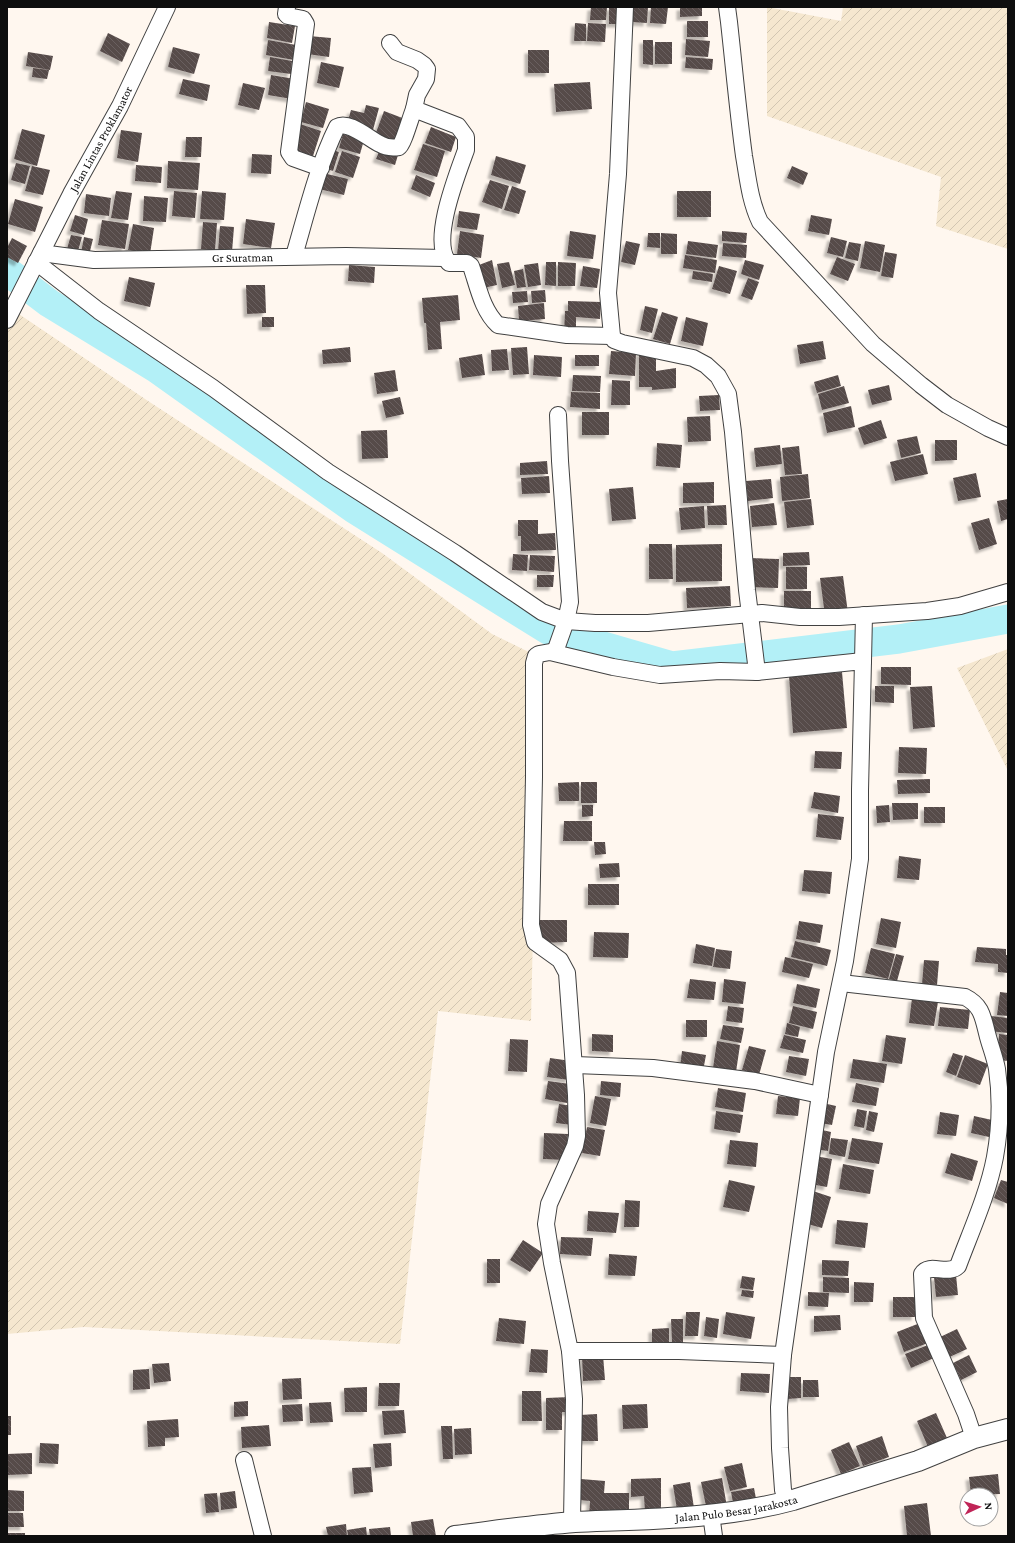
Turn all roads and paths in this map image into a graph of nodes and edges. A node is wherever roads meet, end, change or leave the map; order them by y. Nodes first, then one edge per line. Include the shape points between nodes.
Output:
1 (167, 7) edge
2 (287, 7) edge
3 (625, 7) edge
4 (727, 7) edge
5 (390, 43) dead end
6 (414, 109) junction
7 (321, 168) junction
8 (294, 256) junction
9 (444, 258) junction
10 (36, 262) junction
11 (10, 314) edge
12 (612, 336) junction
13 (558, 415) dead end
14 (1008, 437) edge
15 (1008, 592) edge
16 (751, 613) junction
17 (864, 618) junction
18 (565, 624) junction
19 (556, 648) junction
20 (864, 654) junction
21 (756, 668) junction
22 (841, 983) junction
23 (575, 1066) junction
24 (820, 1095) junction
25 (570, 1350) junction
26 (783, 1355) junction
27 (1008, 1430) edge
28 (974, 1438) junction
29 (244, 1460) dead end
30 (793, 1500) junction
31 (711, 1514) junction
32 (574, 1522) junction
33 (263, 1536) edge
34 (455, 1536) edge
35 (714, 1536) edge

1 - 10 street, Jalan Lintas Proklamator via 120,106
2 - 7 street via 288,16 303,19 306,24 290,152 293,158
3 - 12 street via 618,174 608,294
4 - 14 street via 738,117 750,193 754,211 760,222 873,344 947,405
5 - 6 street via 397,52 417,60 427,70
6 - 7 street via 402,145 397,148 381,145 364,133 338,126 330,140
6 - 9 street via 458,126 466,137 466,150 442,226
7 - 8 street
8 - 9 street, Gr Suratman
8 - 10 street, Gr Suratman
9 - 12 street, Gr Suratman via 449,263 467,263 471,266 487,311 498,325 567,335
10 - 11 street, Jalan Lintas Proklamator
10 - 18 street via 99,311 213,388 328,472 456,553 542,612
12 - 16 street via 614,340 622,343 693,358 712,370 724,386 728,394 733,432
13 - 18 street via 570,602
15 - 17 street via 960,606
16 - 17 street
16 - 18 street via 648,623
16 - 21 street
17 - 20 street
18 - 19 street
19 - 21 street via 613,667 660,675
19 - 23 street via 536,656 534,663 531,925 536,942 560,960 567,973
20 - 21 street
20 - 22 street via 860,858
22 - 24 street via 826,1052
22 - 28 street via 965,997 979,1007 985,1025 997,1070 998,1134 992,1170 958,1266 951,1270 927,1270 922,1274 924,1318
23 - 24 street via 653,1068 755,1081
23 - 25 street via 577,1136 549,1204 546,1224
24 - 26 street
25 - 26 street
25 - 32 street via 574,1399
26 - 30 street via 779,1406 780,1448 786,1499
27 - 28 street, Jalan Pulo Besar Jarakosta
28 - 30 street, Jalan Pulo Besar Jarakosta via 918,1460
29 - 33 street
30 - 31 street, Jalan Pulo Besar Jarakosta
31 - 32 street, Jalan Pulo Besar Jarakosta
31 - 35 street
32 - 34 street, Jalan Pulo Besar Jarakosta

